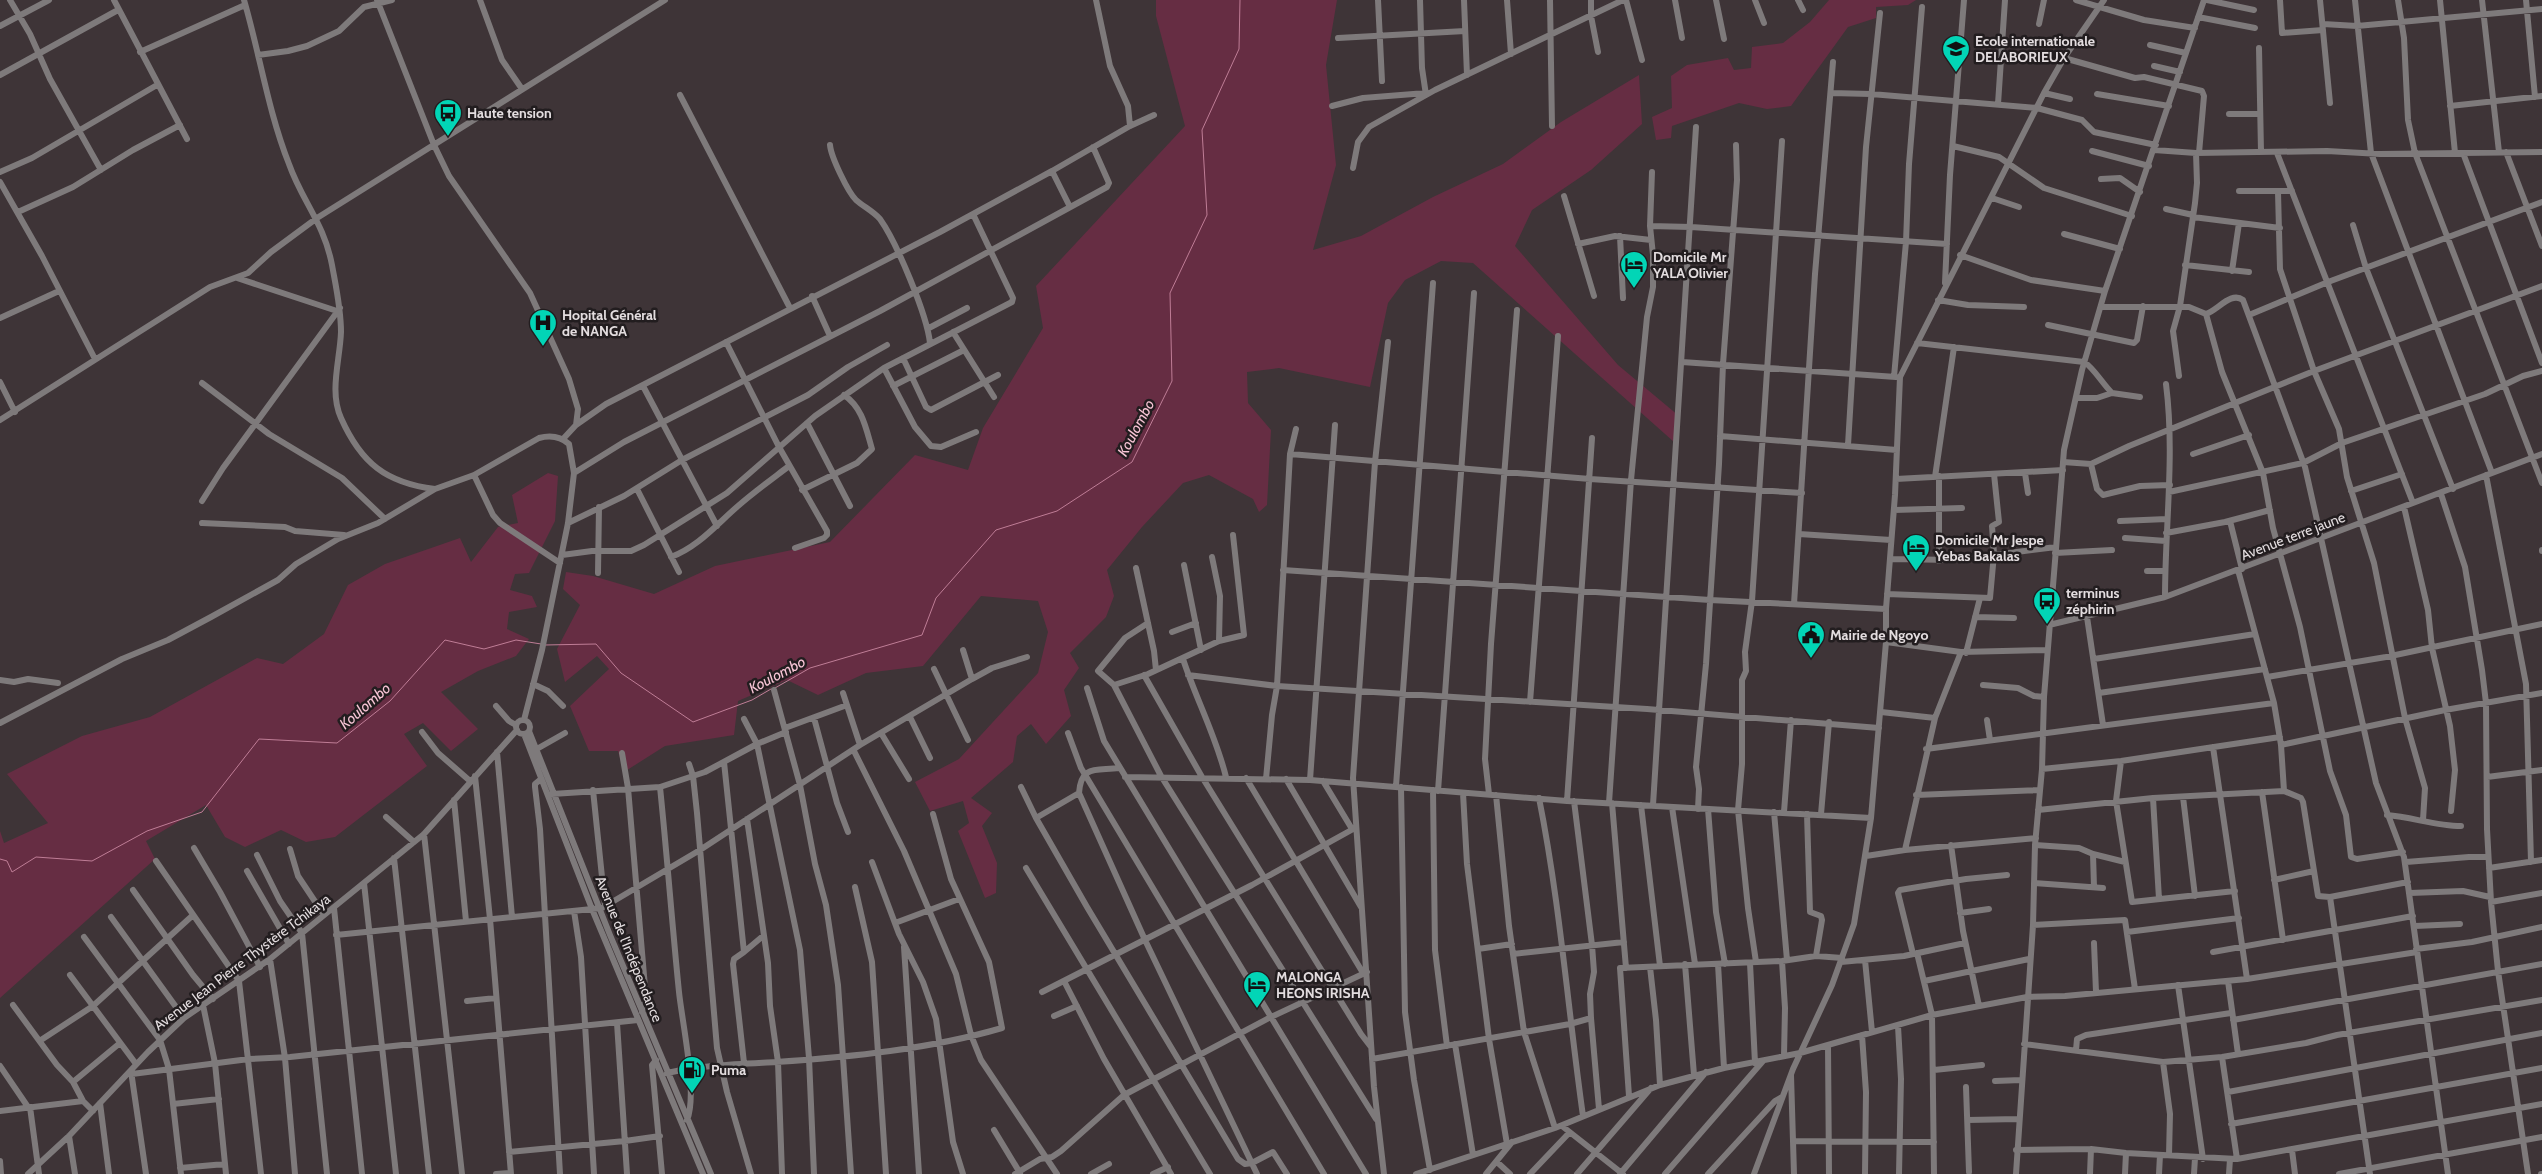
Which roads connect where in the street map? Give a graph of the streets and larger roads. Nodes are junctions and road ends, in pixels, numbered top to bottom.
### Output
1 (10, 0) edge
2 (49, 0) edge
3 (392, 0) edge
4 (480, 0) edge
5 (657, 0) edge
6 (665, 0) edge
7 (1096, 0) edge
8 (1378, 0) edge
9 (1420, 0) edge
10 (1464, 0) edge
11 (1508, 0) edge
12 (1550, 0) edge
13 (1591, 0) edge
14 (1624, 0) edge
15 (1675, 0) edge
16 (1716, 0) edge
17 (1755, 0) edge
18 (1798, 0) edge
19 (1964, 0) edge
20 (2005, 0) edge
21 (2044, 0) edge
22 (2076, 0) edge
23 (2206, 0) edge
24 (2280, 0) edge
25 (2320, 0) edge
26 (2355, 0) edge
27 (2398, 0) edge
28 (2440, 0) edge
29 (2482, 0) edge
30 (2526, 0) edge
31 (245, 2) edge
32 (378, 2) edge
33 (116, 3) edge
34 (2102, 3) edge
35 (1922, 7) dead end
36 (651, 9) junction
37 (2542, 9) edge
38 (1803, 10) dead end
39 (2254, 10) dead end
40 (2527, 10) junction
41 (1880, 13) dead end
42 (2483, 13) junction
43 (1591, 16) junction
44 (19, 17) junction
45 (2198, 17) junction
46 (2442, 19) junction
47 (2401, 22) junction
48 (1764, 23) dead end
49 (2039, 24) dead end
50 (0, 26) edge
51 (2357, 26) junction
52 (2323, 27) junction
53 (2195, 28) junction
54 (2255, 28) dead end
55 (1465, 31) junction
56 (1421, 32) junction
57 (1552, 35) junction
58 (1379, 36) junction
59 (1338, 38) dead end
60 (1682, 38) dead end
61 (1724, 39) dead end
62 (2150, 45) dead end
63 (2259, 48) dead end
64 (140, 52) junction
65 (1598, 52) dead end
66 (2186, 53) junction
67 (1511, 54) junction
68 (40, 55) junction
69 (258, 55) junction
70 (2064, 58) junction
71 (1642, 60) dead end
72 (1833, 62) dead end
73 (2154, 66) dead end
74 (2180, 72) junction
75 (0, 75) edge
76 (1467, 75) junction
77 (1382, 81) dead end
78 (2176, 84) junction
79 (157, 85) junction
80 (522, 89) junction
81 (1831, 93) junction
82 (2044, 93) junction
83 (680, 94) dead end
84 (1426, 94) junction
85 (1871, 94) junction
86 (2096, 94) dead end
87 (2538, 97) edge
88 (1914, 98) junction
89 (2070, 99) dead end
90 (1957, 101) junction
91 (2492, 101) junction
92 (2330, 103) dead end
93 (1998, 104) junction
94 (1332, 106) dead end
95 (2169, 106) junction
96 (2450, 106) junction
97 (2037, 108) junction
98 (2229, 114) dead end
99 (2260, 114) junction
100 (1154, 115) dead end
101 (180, 125) junction
102 (1130, 126) junction
103 (1552, 126) dead end
104 (1696, 127) dead end
105 (78, 130) junction
106 (187, 139) dead end
107 (1782, 141) dead end
108 (1736, 144) dead end
109 (434, 145) junction
110 (830, 145) dead end
111 (1952, 146) junction
112 (1093, 147) junction
113 (2155, 148) junction
114 (2092, 151) dead end
115 (2262, 152) junction
116 (2276, 152) junction
117 (2499, 152) junction
118 (2506, 152) junction
119 (2542, 152) edge
120 (2197, 153) junction
121 (2371, 153) junction
122 (2455, 153) junction
123 (2462, 153) junction
124 (2416, 154) junction
125 (2009, 162) junction
126 (2149, 166) junction
127 (1353, 168) dead end
128 (101, 170) junction
129 (1052, 171) junction
130 (0, 172) edge
131 (1652, 172) dead end
132 (2101, 179) dead end
133 (0, 182) edge
134 (2292, 191) junction
135 (2140, 192) junction
136 (2239, 192) dead end
137 (2278, 192) junction
138 (1564, 196) dead end
139 (1992, 198) junction
140 (2542, 202) edge
141 (1070, 207) junction
142 (2019, 208) dead end
143 (2527, 208) junction
144 (2166, 209) dead end
145 (18, 212) junction
146 (973, 214) junction
147 (2132, 216) junction
148 (2193, 216) junction
149 (317, 218) junction
150 (2488, 222) junction
151 (2239, 223) junction
152 (2353, 225) dead end
153 (1650, 226) junction
154 (1691, 227) junction
155 (2280, 228) junction
156 (1733, 230) junction
157 (1776, 233) junction
158 (2064, 234) dead end
159 (1620, 236) junction
160 (1819, 236) junction
161 (2447, 238) junction
162 (1861, 239) junction
163 (1651, 240) junction
164 (1906, 242) junction
165 (1578, 244) junction
166 (1947, 244) junction
167 (2542, 246) edge
168 (2120, 249) junction
169 (992, 252) junction
170 (2407, 253) junction
171 (898, 254) junction
172 (1960, 255) junction
173 (2185, 265) junction
174 (2366, 268) junction
175 (2232, 271) junction
176 (2249, 272) dead end
177 (237, 278) junction
178 (2328, 282) junction
179 (1433, 283) dead end
180 (1945, 286) junction
181 (2542, 286) edge
182 (59, 291) junction
183 (2105, 291) junction
184 (914, 292) junction
185 (1474, 292) dead end
186 (812, 296) junction
187 (1594, 296) dead end
188 (2516, 296) junction
189 (1623, 298) dead end
190 (2289, 298) junction
191 (1938, 300) junction
192 (2143, 306) junction
193 (2180, 306) junction
194 (2101, 307) junction
195 (790, 308) junction
196 (967, 308) dead end
197 (2024, 308) dead end
198 (339, 309) junction
199 (1517, 310) dead end
200 (2476, 312) junction
201 (2206, 314) junction
202 (2249, 315) junction
203 (0, 318) edge
204 (2048, 325) dead end
205 (2437, 327) junction
206 (928, 328) junction
207 (953, 332) junction
208 (2093, 334) junction
209 (830, 336) junction
210 (1558, 336) dead end
211 (726, 342) junction
212 (1388, 342) dead end
213 (2396, 342) junction
214 (1917, 343) junction
215 (930, 344) junction
216 (887, 345) dead end
217 (1954, 347) junction
218 (964, 350) junction
219 (2356, 357) junction
220 (903, 358) junction
221 (95, 360) junction
222 (1682, 362) junction
223 (2084, 362) junction
224 (2542, 363) edge
225 (1723, 364) junction
226 (884, 368) junction
227 (1768, 368) junction
228 (1810, 370) junction
229 (2314, 371) junction
230 (2542, 371) edge
231 (1854, 374) junction
232 (998, 375) dead end
233 (912, 376) junction
234 (2179, 376) dead end
235 (1897, 377) junction
236 (745, 379) junction
237 (0, 382) edge
238 (984, 382) junction
239 (202, 384) dead end
240 (2166, 384) dead end
241 (2506, 385) junction
242 (643, 386) junction
243 (893, 386) junction
244 (2275, 387) junction
245 (2112, 393) junction
246 (844, 396) junction
247 (2140, 397) dead end
248 (994, 398) dead end
249 (2076, 398) junction
250 (2464, 401) junction
251 (2236, 403) junction
252 (15, 412) junction
253 (2424, 415) junction
254 (765, 416) junction
255 (0, 420) edge
256 (662, 422) junction
257 (256, 423) junction
258 (807, 423) junction
259 (576, 425) junction
260 (1335, 425) dead end
261 (2385, 428) junction
262 (1296, 429) dead end
263 (2169, 430) junction
264 (976, 432) dead end
265 (2249, 435) junction
266 (1720, 436) junction
267 (1592, 438) dead end
268 (563, 439) junction
269 (1763, 440) junction
270 (1806, 442) junction
271 (2342, 443) junction
272 (1848, 445) junction
273 (779, 447) junction
274 (1897, 450) junction
275 (1290, 454) junction
276 (2194, 454) dead end
277 (2542, 454) edge
278 (1333, 458) junction
279 (2532, 458) junction
280 (682, 460) junction
281 (1375, 462) junction
282 (2063, 462) junction
283 (2303, 463) junction
284 (2091, 464) junction
285 (1419, 465) junction
286 (789, 466) junction
287 (1463, 469) junction
288 (2062, 470) junction
289 (1504, 472) junction
290 (574, 473) junction
291 (2025, 473) junction
292 (2263, 473) junction
293 (1994, 474) junction
294 (2402, 474) junction
295 (2489, 474) junction
296 (474, 475) junction
297 (833, 475) junction
298 (1547, 476) junction
299 (1937, 477) junction
300 (1590, 479) junction
301 (1896, 479) junction
302 (1631, 480) junction
303 (2542, 482) edge
304 (1673, 484) junction
305 (1718, 487) junction
306 (435, 489) junction
307 (637, 489) junction
308 (2170, 489) junction
309 (2453, 489) junction
310 (802, 490) junction
311 (1758, 490) junction
312 (2351, 491) junction
313 (1802, 493) junction
314 (2028, 493) dead end
315 (2442, 494) junction
316 (202, 501) dead end
317 (2413, 503) junction
318 (707, 506) junction
319 (850, 506) dead end
320 (599, 507) junction
321 (2404, 507) junction
322 (1940, 508) junction
323 (1962, 508) dead end
324 (1894, 510) junction
325 (2270, 510) junction
326 (385, 519) junction
327 (2167, 519) junction
328 (2230, 521) junction
329 (2120, 522) dead end
330 (202, 523) dead end
331 (568, 523) junction
332 (2360, 523) junction
333 (717, 526) junction
334 (2166, 533) junction
335 (1799, 534) junction
336 (348, 535) junction
337 (1233, 535) dead end
338 (660, 536) junction
339 (2125, 538) dead end
340 (2322, 538) junction
341 (1891, 540) junction
342 (2166, 541) junction
343 (795, 548) dead end
344 (2056, 550) junction
345 (2112, 550) dead end
346 (597, 551) junction
347 (1994, 554) junction
348 (2280, 554) junction
349 (562, 555) junction
350 (671, 557) junction
351 (1212, 557) dead end
352 (1890, 559) junction
353 (1939, 561) junction
354 (560, 563) junction
355 (1184, 565) dead end
356 (1136, 568) dead end
357 (2240, 569) junction
358 (1284, 570) junction
359 (2147, 570) dead end
360 (2164, 571) junction
361 (679, 572) dead end
362 (598, 573) dead end
363 (1326, 574) junction
364 (1368, 575) junction
365 (1409, 578) junction
366 (1454, 582) junction
367 (1495, 584) junction
368 (1539, 587) junction
369 (1581, 590) junction
370 (1625, 593) junction
371 (1887, 594) junction
372 (1666, 596) junction
373 (2165, 597) junction
374 (1980, 598) junction
375 (1710, 600) junction
376 (1752, 601) junction
377 (1794, 604) junction
378 (1886, 609) junction
379 (1975, 617) junction
380 (2087, 617) junction
381 (2014, 618) dead end
382 (1148, 623) junction
383 (1196, 623) junction
384 (2542, 624) edge
385 (2049, 625) junction
386 (2515, 629) junction
387 (1172, 632) dead end
388 (2255, 634) junction
389 (2475, 638) junction
390 (1219, 641) junction
391 (1886, 642) junction
392 (2432, 648) junction
393 (963, 650) dead end
394 (1200, 650) junction
395 (2047, 650) junction
396 (1963, 652) junction
397 (2393, 656) junction
398 (1027, 657) dead end
399 (2094, 658) junction
400 (1183, 659) junction
401 (2350, 664) junction
402 (934, 669) dead end
403 (2265, 669) junction
404 (1156, 670) junction
405 (2309, 670) junction
406 (1188, 675) junction
407 (1144, 676) junction
408 (2267, 676) junction
409 (972, 679) junction
410 (0, 680) edge
411 (58, 683) dead end
412 (533, 684) junction
413 (1114, 685) junction
414 (1983, 685) dead end
415 (1277, 686) junction
416 (1087, 688) dead end
417 (1315, 688) junction
418 (774, 690) dead end
419 (1359, 691) junction
420 (842, 692) dead end
421 (2099, 693) junction
422 (2542, 693) edge
423 (947, 694) junction
424 (1402, 694) junction
425 (2527, 696) junction
426 (1444, 697) junction
427 (2044, 697) junction
428 (1489, 700) junction
429 (1530, 702) junction
430 (2274, 703) junction
431 (2486, 703) junction
432 (1575, 704) junction
433 (847, 705) junction
434 (496, 706) dead end
435 (562, 706) dead end
436 (1616, 708) junction
437 (1659, 710) junction
438 (2445, 710) junction
439 (1881, 712) junction
440 (1702, 715) junction
441 (910, 717) junction
442 (1743, 717) junction
443 (814, 718) junction
444 (1935, 718) junction
445 (2405, 718) junction
446 (744, 719) dead end
447 (524, 720) junction
448 (1791, 720) junction
449 (1988, 720) dead end
450 (1829, 722) junction
451 (0, 723) edge
452 (2103, 725) junction
453 (2364, 727) junction
454 (516, 728) junction
455 (1879, 728) junction
456 (786, 730) junction
457 (422, 732) dead end
458 (526, 733) junction
459 (565, 733) dead end
460 (881, 733) junction
461 (1068, 733) dead end
462 (2043, 734) junction
463 (2323, 735) junction
464 (2280, 736) junction
465 (968, 740) dead end
466 (1990, 740) junction
467 (757, 744) junction
468 (2281, 745) junction
469 (860, 746) junction
470 (2213, 746) junction
471 (1926, 749) junction
472 (535, 750) junction
473 (854, 751) junction
474 (497, 752) junction
475 (622, 753) dead end
476 (930, 758) dead end
477 (2121, 761) junction
478 (724, 762) junction
479 (689, 764) dead end
480 (828, 766) junction
481 (1119, 768) junction
482 (2042, 769) junction
483 (2542, 770) edge
484 (2528, 772) junction
485 (1086, 774) junction
486 (693, 776) junction
487 (1161, 776) junction
488 (1126, 777) junction
489 (1202, 777) junction
490 (2487, 777) junction
491 (472, 778) junction
492 (1226, 778) junction
493 (1246, 778) junction
494 (541, 779) junction
495 (909, 779) dead end
496 (1266, 779) junction
497 (1286, 779) junction
498 (1310, 780) junction
499 (1323, 781) junction
500 (1353, 782) junction
501 (800, 785) junction
502 (1398, 786) junction
503 (660, 787) junction
504 (1021, 787) dead end
505 (628, 788) junction
506 (593, 790) junction
507 (1436, 790) junction
508 (2040, 790) junction
509 (2284, 791) junction
510 (1079, 792) junction
511 (2262, 792) junction
512 (1463, 793) junction
513 (552, 794) junction
514 (1493, 795) junction
515 (1916, 795) junction
516 (2222, 795) junction
517 (2183, 797) junction
518 (1539, 798) junction
519 (2153, 798) junction
520 (454, 800) junction
521 (1567, 801) junction
522 (1574, 801) junction
523 (2116, 801) junction
524 (1610, 803) junction
525 (770, 804) junction
526 (1641, 805) junction
527 (1654, 805) junction
528 (1672, 807) junction
529 (1698, 809) junction
530 (1708, 809) junction
531 (1738, 810) junction
532 (2038, 810) junction
533 (2451, 811) dead end
534 (1774, 812) junction
535 (1784, 812) junction
536 (933, 814) dead end
537 (1807, 814) junction
538 (1821, 814) junction
539 (2387, 815) junction
540 (386, 817) dead end
541 (1036, 818) junction
542 (1871, 818) junction
543 (747, 819) junction
544 (2423, 820) junction
545 (2461, 826) dead end
546 (731, 828) junction
547 (1354, 829) junction
548 (848, 832) dead end
549 (424, 834) junction
550 (2036, 838) junction
551 (414, 842) junction
552 (1324, 845) junction
553 (1951, 845) junction
554 (2036, 845) junction
555 (194, 848) dead end
556 (290, 849) dead end
557 (700, 850) junction
558 (1904, 850) junction
559 (2403, 852) junction
560 (2093, 854) junction
561 (257, 855) dead end
562 (1866, 856) junction
563 (2488, 857) junction
564 (394, 858) junction
565 (2542, 860) edge
566 (156, 861) dead end
567 (1296, 861) junction
568 (872, 862) dead end
569 (2125, 862) junction
570 (2406, 862) junction
571 (2531, 862) junction
572 (1026, 868) dead end
573 (2489, 868) junction
574 (669, 869) junction
575 (2314, 870) junction
576 (247, 871) dead end
577 (2008, 876) dead end
578 (1265, 878) junction
579 (1956, 880) junction
580 (2274, 880) junction
581 (2408, 882) junction
582 (364, 883) junction
583 (2034, 883) junction
584 (855, 887) dead end
585 (2094, 887) junction
586 (2103, 888) dead end
587 (635, 889) junction
588 (133, 890) dead end
589 (2235, 891) junction
590 (2410, 893) junction
591 (2542, 893) edge
592 (1236, 894) junction
593 (2195, 896) junction
594 (2330, 897) junction
595 (959, 899) junction
596 (2158, 899) junction
597 (2490, 899) junction
598 (334, 908) junction
599 (599, 908) junction
600 (1205, 908) junction
601 (1989, 909) dead end
602 (928, 910) junction
603 (1363, 910) junction
604 (574, 911) junction
605 (1960, 913) junction
606 (324, 915) junction
607 (544, 915) junction
608 (192, 916) junction
609 (2413, 916) junction
610 (111, 917) dead end
611 (512, 917) junction
612 (2239, 918) junction
613 (490, 919) junction
614 (466, 921) junction
615 (894, 922) junction
616 (435, 924) junction
617 (1176, 924) junction
618 (2460, 924) dead end
619 (2033, 925) junction
620 (2415, 926) junction
621 (402, 927) junction
622 (2542, 927) edge
623 (2334, 930) junction
624 (370, 932) junction
625 (2126, 932) junction
626 (302, 933) junction
627 (336, 935) junction
628 (763, 936) junction
629 (84, 937) dead end
630 (2494, 937) junction
631 (167, 938) junction
632 (1145, 940) junction
633 (2283, 940) junction
634 (1624, 942) junction
635 (1965, 943) junction
636 (2094, 943) dead end
637 (289, 944) junction
638 (1512, 944) junction
639 (1592, 945) junction
640 (904, 946) junction
641 (1478, 948) junction
642 (2242, 948) junction
643 (1562, 949) junction
644 (2416, 950) junction
645 (744, 952) junction
646 (2213, 952) dead end
647 (1915, 953) junction
648 (1513, 954) junction
649 (1116, 955) junction
650 (1816, 956) junction
651 (270, 959) junction
652 (2029, 959) junction
653 (1841, 960) junction
654 (1865, 960) junction
655 (1785, 961) junction
656 (144, 962) junction
657 (1753, 962) junction
658 (1685, 964) junction
659 (1694, 964) junction
660 (1721, 964) junction
661 (2542, 964) edge
662 (1660, 966) junction
663 (2338, 966) junction
664 (260, 967) junction
665 (1650, 967) junction
666 (1626, 968) junction
667 (1086, 970) junction
668 (1971, 971) junction
669 (2498, 971) junction
670 (1365, 973) junction
671 (70, 975) dead end
672 (2247, 979) junction
673 (239, 981) junction
674 (1064, 981) junction
675 (1924, 981) junction
676 (2228, 981) junction
677 (118, 984) junction
678 (2178, 985) junction
679 (2421, 985) junction
680 (1332, 988) junction
681 (2134, 989) junction
682 (1042, 992) dead end
683 (2096, 992) junction
684 (2027, 997) junction
685 (496, 998) junction
686 (213, 999) junction
687 (2542, 1000) edge
688 (467, 1001) dead end
689 (2344, 1001) junction
690 (1302, 1002) junction
691 (203, 1004) junction
692 (13, 1005) dead end
693 (93, 1006) junction
694 (1077, 1006) junction
695 (1979, 1006) junction
696 (2504, 1006) junction
697 (642, 1012) junction
698 (1054, 1016) dead end
699 (1932, 1016) junction
700 (1271, 1017) junction
701 (2232, 1017) junction
702 (184, 1018) junction
703 (1591, 1018) junction
704 (638, 1020) junction
705 (2183, 1020) junction
706 (2426, 1020) junction
707 (617, 1023) junction
708 (1570, 1024) junction
709 (1898, 1026) junction
710 (584, 1027) junction
711 (552, 1030) junction
712 (1524, 1032) junction
713 (1872, 1032) junction
714 (1241, 1033) junction
715 (2542, 1033) edge
716 (2351, 1034) junction
717 (970, 1035) junction
718 (1862, 1035) junction
719 (499, 1036) junction
720 (1489, 1038) junction
721 (2508, 1039) junction
722 (41, 1040) junction
723 (160, 1040) junction
724 (448, 1040) junction
725 (415, 1042) junction
726 (940, 1042) junction
727 (120, 1043) junction
728 (1455, 1044) junction
729 (2024, 1044) junction
730 (1828, 1045) junction
731 (383, 1046) junction
732 (1447, 1046) junction
733 (910, 1047) junction
734 (1372, 1048) junction
735 (350, 1050) junction
736 (2076, 1050) junction
737 (878, 1052) junction
738 (1410, 1052) junction
739 (1800, 1052) junction
740 (315, 1054) junction
741 (842, 1054) junction
742 (1200, 1054) junction
743 (2238, 1054) junction
744 (2431, 1054) junction
745 (1784, 1056) junction
746 (2222, 1057) junction
747 (285, 1058) junction
748 (809, 1058) junction
749 (1372, 1059) junction
750 (249, 1060) junction
751 (656, 1060) junction
752 (2190, 1060) junction
753 (1763, 1061) junction
754 (778, 1062) junction
755 (2163, 1062) junction
756 (215, 1063) junction
757 (744, 1063) junction
758 (1182, 1063) junction
759 (1755, 1063) junction
760 (136, 1064) junction
761 (1982, 1064) dead end
762 (0, 1066) edge
763 (721, 1066) junction
764 (688, 1068) junction
765 (1724, 1068) junction
766 (2356, 1068) junction
767 (2542, 1068) edge
768 (169, 1069) junction
769 (1934, 1070) junction
770 (132, 1072) junction
771 (1706, 1072) junction
772 (667, 1073) junction
773 (1791, 1074) junction
774 (2513, 1074) junction
775 (1694, 1075) junction
776 (0, 1077) edge
777 (8, 1077) junction
778 (1152, 1079) junction
779 (2021, 1080) junction
780 (1995, 1081) dead end
781 (73, 1082) junction
782 (1660, 1084) junction
783 (2436, 1087) junction
784 (1652, 1088) junction
785 (1966, 1088) dead end
786 (2228, 1092) junction
787 (1124, 1095) junction
788 (1629, 1096) junction
789 (1782, 1096) junction
790 (218, 1099) junction
791 (83, 1101) junction
792 (2360, 1102) junction
793 (100, 1103) junction
794 (173, 1104) junction
795 (2542, 1104) edge
796 (29, 1107) junction
797 (1599, 1109) junction
798 (2518, 1109) junction
799 (0, 1111) edge
800 (93, 1111) junction
801 (1584, 1116) junction
802 (2018, 1119) junction
803 (687, 1120) junction
804 (1377, 1120) junction
805 (1968, 1120) junction
806 (2440, 1120) junction
807 (2231, 1124) junction
808 (1562, 1126) junction
809 (1555, 1128) junction
810 (994, 1130) dead end
811 (1569, 1132) junction
812 (69, 1136) junction
813 (660, 1136) junction
814 (2364, 1136) junction
815 (2542, 1138) edge
816 (1829, 1140) junction
817 (1864, 1140) junction
818 (625, 1141) junction
819 (1794, 1141) junction
820 (1899, 1141) junction
821 (2523, 1141) junction
822 (1934, 1142) junction
823 (591, 1143) junction
824 (1510, 1143) junction
825 (558, 1147) junction
826 (2091, 1149) junction
827 (2016, 1150) junction
828 (2292, 1150) junction
829 (509, 1152) junction
830 (1594, 1153) junction
831 (2126, 1154) junction
832 (1473, 1155) junction
833 (2160, 1155) junction
834 (2169, 1155) junction
835 (2445, 1155) junction
836 (1046, 1157) junction
837 (2195, 1158) junction
838 (2203, 1159) junction
839 (2233, 1159) junction
840 (0, 1161) edge
841 (1497, 1162) junction
842 (1252, 1163) junction
843 (225, 1164) junction
844 (1109, 1164) dead end
845 (37, 1165) junction
846 (1757, 1166) junction
847 (1168, 1167) junction
848 (181, 1171) edge
849 (1432, 1172) edge
850 (1970, 1172) dead end
851 (2369, 1172) edge
852 (510, 1173) edge
853 (1018, 1173) edge
854 (1, 1174) edge
855 (28, 1174) edge
856 (39, 1174) edge
857 (75, 1174) edge
858 (109, 1174) edge
859 (146, 1174) edge
860 (226, 1174) edge
861 (260, 1174) edge
862 (295, 1174) edge
863 (328, 1174) edge
864 (362, 1174) edge
865 (396, 1174) edge
866 (429, 1174) edge
867 (462, 1174) edge
868 (496, 1174) edge
869 (560, 1174) edge
870 (594, 1174) edge
871 (627, 1174) edge
872 (662, 1174) edge
873 (703, 1174) edge
874 (711, 1174) edge
875 (752, 1174) edge
876 (782, 1174) edge
877 (814, 1174) edge
878 (851, 1174) edge
879 (886, 1174) edge
880 (919, 1174) edge
881 (963, 1174) edge
882 (1056, 1174) edge
883 (1091, 1174) edge
884 (1153, 1174) edge
885 (1172, 1174) edge
886 (1210, 1174) edge
887 (1257, 1174) edge
888 (1287, 1174) edge
889 (1324, 1174) edge
890 (1366, 1174) edge
891 (1384, 1174) edge
892 (1416, 1174) edge
893 (1486, 1174) edge
894 (1510, 1174) edge
895 (1530, 1174) edge
896 (1577, 1174) edge
897 (1622, 1174) edge
898 (1665, 1174) edge
899 (1708, 1174) edge
900 (1754, 1174) edge
901 (1758, 1174) edge
902 (1794, 1174) edge
903 (1829, 1174) edge
904 (1865, 1174) edge
905 (1899, 1174) edge
906 (1934, 1174) edge
907 (2016, 1174) edge
908 (2090, 1174) edge
909 (2125, 1174) edge
910 (2159, 1174) edge
911 (2194, 1174) edge
912 (2229, 1174) edge
913 (2295, 1174) edge
914 (2339, 1174) edge
915 (2448, 1174) edge
916 (2528, 1174) edge

1 - 44 street
2 - 44 street
3 - 32 street
4 - 80 street
5 - 36 street
6 - 36 street
7 - 102 street
8 - 58 street
9 - 56 street
10 - 55 street
11 - 67 street
12 - 57 street
13 - 43 street
14 - 43 street
14 - 71 street
15 - 60 street
16 - 61 street
17 - 48 street
18 - 38 street
19 - 90 street
20 - 93 street
21 - 49 street
22 - 34 street
23 - 39 street
23 - 45 street
24 - 52 street
25 - 52 street
26 - 51 street
27 - 47 street
28 - 46 street
29 - 42 street
30 - 40 street
31 - 64 street
31 - 69 street
32 - 69 street
32 - 109 street
33 - 64 street
33 - 68 street
34 - 53 street
34 - 70 street
35 - 88 street
36 - 80 street
37 - 40 street
40 - 42 street
40 - 87 street
41 - 85 street
42 - 46 street
42 - 91 street
43 - 57 street
43 - 65 street
44 - 50 street
44 - 68 street
45 - 53 street
45 - 54 street
46 - 47 street
46 - 96 street
47 - 51 street
47 - 124 street
51 - 52 street
51 - 121 street
52 - 92 street
53 - 66 street
55 - 56 street
55 - 76 street
56 - 58 street
56 - 84 street
57 - 67 street
57 - 103 street
58 - 59 street
58 - 77 street
62 - 66 street
63 - 99 street
64 - 79 street
66 - 74 street
67 - 76 street
68 - 75 street
68 - 105 street
69 - 149 street
70 - 78 street
70 - 82 street
72 - 81 street
73 - 74 street
74 - 78 street
76 - 84 street
78 - 95 street
78 - 120 street
79 - 101 street
79 - 105 street
80 - 109 street
81 - 85 street
81 - 160 street
82 - 89 street
82 - 97 street
83 - 195 street
84 - 94 street
84 - 127 street
85 - 88 street
85 - 162 street
86 - 95 street
87 - 91 street
88 - 90 street
88 - 164 street
90 - 93 street
90 - 111 street
91 - 96 street
91 - 117 street
93 - 97 street
95 - 113 street
96 - 122 street
97 - 113 street
97 - 125 street
98 - 99 street
99 - 115 street
100 - 102 street
101 - 106 street
101 - 128 street
102 - 112 street
104 - 154 street
105 - 128 street
105 - 130 street
107 - 157 street
108 - 156 street
109 - 149 street
109 - 259 street
110 - 171 street
111 - 125 street
111 - 166 street
112 - 129 street
112 - 141 street
113 - 120 street
113 - 126 street
114 - 126 street
115 - 116 street
115 - 120 street
116 - 121 street
116 - 134 street
117 - 118 street
117 - 123 street
118 - 119 street
118 - 143 street
120 - 148 street
121 - 124 street
121 - 170 street
122 - 123 street
122 - 124 street
123 - 150 street
124 - 161 street
125 - 139 street
125 - 147 street
126 - 135 street
128 - 145 street
129 - 141 street
129 - 146 street
131 - 153 street
132 - 135 street
133 - 145 street
134 - 137 street
134 - 178 street
135 - 147 street
136 - 137 street
137 - 155 street
138 - 165 street
139 - 142 street
139 - 172 street
140 - 143 street
141 - 169 street
143 - 150 street
143 - 167 street
144 - 148 street
145 - 182 street
146 - 169 street
146 - 171 street
147 - 168 street
148 - 151 street
148 - 173 street
149 - 177 street
149 - 198 street
150 - 161 street
150 - 188 street
151 - 155 street
151 - 175 street
152 - 174 street
153 - 154 street
153 - 163 street
154 - 156 street
154 - 222 street
155 - 190 street
156 - 157 street
156 - 225 street
157 - 160 street
157 - 227 street
158 - 168 street
159 - 163 street
159 - 165 street
159 - 189 street
160 - 162 street
160 - 228 street
161 - 170 street
161 - 200 street
162 - 164 street
162 - 231 street
163 - 302 street
164 - 166 street
164 - 235 street
165 - 187 street
166 - 180 street
168 - 183 street
169 - 184 street
169 - 207 street
170 - 174 street
170 - 205 street
171 - 184 street
171 - 186 street
172 - 180 street
172 - 183 street
173 - 175 street
173 - 193 street
174 - 178 street
174 - 213 street
175 - 176 street
177 - 198 street
177 - 221 street
178 - 190 street
178 - 219 street
179 - 285 street
180 - 191 street
181 - 188 street
182 - 203 street
182 - 221 street
183 - 194 street
184 - 206 street
184 - 209 street
185 - 287 street
186 - 195 street
186 - 209 street
188 - 200 street
188 - 224 street
190 - 202 street
190 - 229 street
191 - 197 street
191 - 214 street
192 - 193 street
192 - 194 street
192 - 208 street
193 - 201 street
193 - 234 street
194 - 208 street
195 - 211 street
196 - 206 street
198 - 257 street
198 - 306 street
199 - 289 street
200 - 205 street
200 - 241 street
201 - 202 street
201 - 251 street
202 - 244 street
204 - 208 street
205 - 213 street
205 - 250 street
206 - 215 street
207 - 215 street
207 - 218 street
208 - 223 street
209 - 236 street
210 - 298 street
211 - 236 street
211 - 242 street
212 - 281 street
213 - 219 street
213 - 253 street
214 - 217 street
214 - 235 street
215 - 220 street
216 - 254 street
217 - 223 street
217 - 299 street
218 - 233 street
218 - 238 street
219 - 229 street
219 - 261 street
220 - 226 street
220 - 233 street
221 - 252 street
222 - 225 street
222 - 304 street
223 - 245 street
223 - 249 street
225 - 227 street
225 - 266 street
226 - 243 street
226 - 246 street
227 - 228 street
227 - 269 street
228 - 231 street
228 - 270 street
229 - 244 street
229 - 271 street
230 - 241 street
231 - 235 street
231 - 272 street
232 - 238 street
233 - 238 street
233 - 243 street
235 - 274 street
236 - 254 street
236 - 256 street
237 - 252 street
238 - 248 street
239 - 257 street
240 - 263 street
241 - 250 street
241 - 279 street
242 - 256 street
242 - 259 street
243 - 264 street
244 - 251 street
244 - 283 street
245 - 247 street
245 - 249 street
246 - 258 street
246 - 297 street
249 - 282 street
250 - 253 street
250 - 295 street
251 - 263 street
251 - 265 street
252 - 255 street
253 - 261 street
253 - 309 street
254 - 273 street
254 - 280 street
256 - 280 street
256 - 290 street
257 - 316 street
257 - 326 street
258 - 273 street
258 - 297 street
259 - 268 street
260 - 278 street
261 - 271 street
261 - 294 street
262 - 275 street
263 - 284 street
263 - 308 street
265 - 276 street
265 - 292 street
266 - 269 street
266 - 305 street
267 - 300 street
268 - 290 street
268 - 296 street
269 - 270 street
269 - 311 street
270 - 272 street
270 - 313 street
271 - 283 street
271 - 312 street
272 - 274 street
273 - 286 street
273 - 318 street
274 - 301 street
275 - 278 street
275 - 358 street
277 - 279 street, Avenue terre jaune
278 - 281 street
278 - 363 street
279 - 295 street, Avenue terre jaune
279 - 303 street
280 - 307 street
280 - 318 street
281 - 285 street
281 - 364 street
282 - 284 street
282 - 288 street
283 - 292 street
283 - 340 street
284 - 308 street
285 - 287 street
285 - 365 street
286 - 310 street
286 - 333 street
287 - 289 street
287 - 366 street
288 - 291 street
288 - 344 street
289 - 298 street
289 - 367 street
290 - 331 street
291 - 293 street
291 - 314 street
292 - 308 street
292 - 325 street
293 - 299 street
293 - 347 street
294 - 312 street
294 - 317 street
295 - 309 street, Avenue terre jaune
295 - 386 street
296 - 306 street
296 - 354 street
297 - 310 street
297 - 319 street
298 - 300 street
298 - 368 street
299 - 301 street
299 - 322 street
300 - 302 street
300 - 369 street
301 - 324 street
302 - 304 street
302 - 370 street
304 - 305 street
304 - 372 street
305 - 311 street
305 - 375 street
306 - 326 street
307 - 320 street
307 - 338 street
308 - 327 street
309 - 315 street, Avenue terre jaune
310 - 343 street
311 - 313 street
311 - 376 street
312 - 332 street
313 - 335 street
315 - 317 street, Avenue terre jaune
315 - 389 street
317 - 321 street, Avenue terre jaune
318 - 333 street
318 - 338 street
320 - 331 street
320 - 346 street
321 - 332 street, Avenue terre jaune
321 - 392 street
322 - 323 street
322 - 324 street
322 - 353 street
324 - 341 street
325 - 328 street
325 - 348 street
326 - 336 street
327 - 329 street
327 - 334 street
328 - 334 street
328 - 357 street
330 - 336 street
331 - 349 street
332 - 340 street, Avenue terre jaune
332 - 397 street
333 - 350 street
334 - 342 street
335 - 341 street
335 - 377 street
336 - 451 street
337 - 390 street
338 - 346 street
338 - 350 street
339 - 342 street
340 - 348 street, Avenue terre jaune
340 - 401 street
341 - 352 street
342 - 360 street
344 - 345 street
344 - 347 street
344 - 385 street
346 - 349 street
346 - 362 street
347 - 353 street
347 - 374 street
348 - 357 street, Avenue terre jaune
348 - 405 street
349 - 354 street
350 - 361 street
351 - 390 street
352 - 353 street
352 - 371 street
354 - 412 street
355 - 383 street
356 - 382 street
357 - 373 street, Avenue terre jaune
357 - 388 street
358 - 363 street
358 - 415 street
359 - 360 street
360 - 373 street
363 - 364 street
363 - 417 street
364 - 365 street
364 - 419 street
365 - 366 street
365 - 424 street
366 - 367 street
366 - 426 street
367 - 368 street
367 - 428 street
368 - 369 street
368 - 429 street
369 - 370 street
369 - 432 street
370 - 372 street
370 - 436 street
371 - 374 street
371 - 378 street
372 - 375 street
372 - 437 street
373 - 380 street, Avenue terre jaune
374 - 379 street
375 - 376 street
375 - 440 street
376 - 377 street
376 - 442 street
377 - 378 street
378 - 391 street
379 - 381 street
379 - 396 street
380 - 385 street, Avenue terre jaune
380 - 399 street
382 - 404 street
382 - 413 street
383 - 387 street
383 - 394 street
384 - 386 street
385 - 395 street
386 - 389 street
386 - 425 street
388 - 399 street
388 - 403 street
389 - 392 street
389 - 431 street
390 - 394 street
391 - 396 street
391 - 439 street
392 - 397 street
392 - 438 street
393 - 409 street
394 - 400 street
395 - 396 street
395 - 427 street
396 - 444 street
397 - 401 street
397 - 445 street
398 - 409 street
399 - 421 street
400 - 404 street
400 - 406 street
401 - 405 street
401 - 453 street
402 - 423 street
403 - 408 street
403 - 421 street
404 - 407 street
405 - 408 street
405 - 463 street
406 - 415 street
406 - 492 street
407 - 413 street
407 - 489 street
408 - 430 street
409 - 423 street
410 - 411 street
412 - 435 street
412 - 447 street
413 - 487 street
414 - 427 street
415 - 417 street
415 - 496 street
416 - 481 street
417 - 419 street
417 - 498 street
418 - 456 street
419 - 424 street
419 - 500 street
420 - 433 street
421 - 452 street
422 - 425 street
423 - 441 street
423 - 465 street
424 - 426 street
424 - 502 street
425 - 431 street
425 - 484 street
426 - 428 street
426 - 507 street
427 - 462 street
428 - 429 street
428 - 514 street
429 - 432 street
430 - 452 street
430 - 464 street
431 - 438 street
431 - 490 street
432 - 436 street
432 - 521 street
433 - 443 street
433 - 469 street
434 - 454 street
436 - 437 street
436 - 524 street
437 - 440 street
437 - 527 street
438 - 445 street
438 - 533 street
439 - 444 street
439 - 455 street
440 - 442 street
440 - 529 street
441 - 460 street
441 - 476 street
442 - 448 street
442 - 531 street
443 - 456 street
443 - 480 street
444 - 471 street
445 - 453 street
445 - 544 street
446 - 467 street
447 - 454 street, Avenue Jean Pierre Thystère Tchikaya
447 - 458 street
448 - 450 street
448 - 535 street
449 - 466 street
450 - 455 street
450 - 538 street
452 - 462 street
453 - 463 street
453 - 539 street
454 - 458 street
454 - 474 street, Avenue Jean Pierre Thystère Tchikaya
455 - 542 street
456 - 467 street
456 - 501 street
457 - 491 street
458 - 472 street, Avenue de l'Indépendance
458 - 494 street, Avenue de l'Indépendance
459 - 472 street
460 - 469 street
460 - 495 street
461 - 485 street
462 - 466 street
462 - 482 street
463 - 468 street
463 - 559 street
464 - 468 street
464 - 470 street
466 - 471 street
467 - 478 street
467 - 525 street
468 - 509 street
469 - 473 street
470 - 477 street
470 - 516 street
471 - 515 street
472 - 513 street, Avenue de l'Indépendance
473 - 480 street
473 - 602 street
474 - 491 street, Avenue Jean Pierre Thystère Tchikaya
474 - 611 street
475 - 505 street
477 - 482 street
477 - 523 street
478 - 486 street
478 - 546 street
479 - 486 street
480 - 501 street
480 - 548 street
481 - 485 street
481 - 488 street
482 - 508 street
483 - 484 street
484 - 490 street
484 - 571 street
485 - 510 street
485 - 617 street
486 - 503 street
486 - 557 street
487 - 488 street
487 - 489 street
487 - 592 street
488 - 600 street
489 - 492 street
489 - 578 street
490 - 563 street
491 - 520 street, Avenue Jean Pierre Thystère Tchikaya
491 - 613 street
492 - 493 street
493 - 496 street
493 - 567 street
494 - 599 street, Avenue de l'Indépendance
494 - 607 street
496 - 497 street
497 - 498 street
497 - 552 street
498 - 499 street
499 - 500 street
499 - 547 street
500 - 502 street
500 - 547 street
501 - 525 street
501 - 741 street
502 - 507 street
502 - 738 street
503 - 505 street
503 - 574 street
504 - 541 street
505 - 506 street
505 - 587 street
506 - 513 street
506 - 599 street
507 - 512 street
507 - 732 street
508 - 515 street
508 - 532 street
509 - 511 street
509 - 575 street
510 - 541 street
510 - 632 street
511 - 516 street
511 - 580 street
512 - 514 street
512 - 641 street
513 - 599 street, Avenue de l'Indépendance
514 - 518 street
514 - 638 street
515 - 558 street
516 - 517 street
516 - 589 street
517 - 519 street
517 - 593 street
518 - 521 street
518 - 643 street
519 - 523 street
519 - 596 street
520 - 549 street, Avenue Jean Pierre Thystère Tchikaya
520 - 614 street
521 - 522 street
522 - 524 street
522 - 639 street
523 - 532 street
523 - 569 street
524 - 526 street
524 - 634 street
525 - 543 street
525 - 748 street
526 - 527 street
526 - 662 street
527 - 528 street
528 - 529 street
528 - 659 street
529 - 530 street
530 - 531 street
530 - 660 street
531 - 534 street
531 - 657 street
532 - 550 street
534 - 535 street
534 - 655 street
535 - 537 street
536 - 595 street
537 - 538 street
537 - 650 street
538 - 542 street
539 - 544 street
539 - 559 street
540 - 551 street
541 - 649 street
542 - 562 street
543 - 546 street
543 - 628 street
544 - 545 street
546 - 557 street
546 - 645 street
547 - 552 street
547 - 603 street
549 - 551 street, Avenue Jean Pierre Thystère Tchikaya
549 - 616 street
550 - 553 street
550 - 554 street
551 - 564 street, Avenue Jean Pierre Thystère Tchikaya
552 - 567 street
552 - 603 street
553 - 558 street
553 - 579 street
554 - 560 street
554 - 583 street
555 - 664 street
556 - 606 street
557 - 574 street
557 - 763 street
558 - 562 street
559 - 570 street
560 - 569 street
560 - 585 street
561 - 626 street
562 - 653 street
563 - 570 street
563 - 573 street
564 - 582 street, Avenue Jean Pierre Thystère Tchikaya
564 - 621 street
565 - 571 street
566 - 608 street
567 - 578 street
567 - 670 street
568 - 615 street
569 - 596 street
570 - 581 street
571 - 573 street
572 - 667 street
573 - 597 street
574 - 587 street
574 - 764 street
575 - 580 street
575 - 594 street
576 - 637 street
577 - 579 street
578 - 592 street
578 - 680 street
579 - 605 street
579 - 647 street
580 - 633 street
581 - 590 street
581 - 594 street
582 - 598 street, Avenue Jean Pierre Thystère Tchikaya
582 - 624 street
583 - 585 street
583 - 619 street
584 - 737 street
585 - 586 street
587 - 599 street
587 - 697 street
588 - 631 street
589 - 593 street
589 - 612 street
590 - 597 street
590 - 609 street
591 - 597 street
592 - 600 street
592 - 690 street
593 - 596 street
594 - 623 street
595 - 602 street
595 - 717 street
597 - 630 street
598 - 606 street, Avenue Jean Pierre Thystère Tchikaya
598 - 627 street
599 - 604 street
599 - 697 street, Avenue de l'Indépendance
599 - 704 street, Avenue de l'Indépendance
600 - 617 street
600 - 700 street
601 - 605 street
602 - 615 street
602 - 717 street
603 - 670 street
604 - 607 street
604 - 710 street
605 - 635 street
606 - 626 street, Avenue Jean Pierre Thystère Tchikaya
607 - 611 street
607 - 711 street
608 - 631 street
608 - 673 street
609 - 620 street
609 - 623 street
610 - 656 street
611 - 613 street
612 - 625 street
612 - 642 street
613 - 614 street
613 - 685 street
614 - 616 street
615 - 640 street
616 - 621 street
616 - 724 street
617 - 632 street
617 - 714 street
618 - 620 street
619 - 625 street
619 - 652 street
620 - 644 street
621 - 624 street
621 - 725 street
622 - 630 street
623 - 633 street
623 - 663 street
624 - 627 street
624 - 731 street
625 - 681 street
626 - 637 street, Avenue Jean Pierre Thystère Tchikaya
626 - 740 street
627 - 735 street
628 - 645 street
628 - 754 street
629 - 677 street
630 - 644 street
630 - 669 street
631 - 656 street
631 - 686 street
632 - 649 street
632 - 742 street
633 - 642 street
634 - 639 street
634 - 666 street
635 - 647 street
635 - 668 street
636 - 683 street
637 - 651 street, Avenue Jean Pierre Thystère Tchikaya
638 - 641 street
638 - 648 street
639 - 643 street
639 - 703 street
640 - 726 street
640 - 733 street
641 - 720 street
642 - 646 street
642 - 672 street
643 - 648 street
643 - 708 street
644 - 663 street
644 - 679 street
645 - 757 street
647 - 654 street
647 - 675 street
648 - 712 street
649 - 667 street
649 - 758 street
650 - 653 street
650 - 655 street
651 - 664 street, Avenue Jean Pierre Thystère Tchikaya
651 - 747 street
652 - 668 street
652 - 684 street
653 - 654 street
653 - 739 street
654 - 713 street
655 - 657 street
655 - 745 street
656 - 677 street
656 - 702 street
657 - 660 street
657 - 759 street
658 - 659 street
658 - 662 street
658 - 775 street
659 - 660 street
660 - 765 street
661 - 669 street
662 - 665 street
663 - 672 street
663 - 689 street
664 - 673 street, Avenue Jean Pierre Thystère Tchikaya
665 - 666 street
665 - 782 street
666 - 788 street
667 - 674 street
667 - 778 street
668 - 675 street
668 - 695 street
669 - 679 street
669 - 696 street
670 - 680 street
670 - 734 street
671 - 693 street
672 - 676 street
673 - 686 street, Avenue Jean Pierre Thystère Tchikaya
673 - 750 street
674 - 682 street
674 - 694 street
675 - 699 street
676 - 678 street
676 - 701 street
677 - 693 street
677 - 723 street
678 - 681 street
678 - 705 street
679 - 689 street
679 - 706 street
680 - 690 street
680 - 734 street
681 - 683 street
683 - 684 street
684 - 695 street
684 - 729 street
685 - 688 street
685 - 719 street
686 - 691 street, Avenue Jean Pierre Thystère Tchikaya
687 - 696 street
689 - 701 street
689 - 716 street
690 - 700 street
690 - 804 street
691 - 702 street, Avenue Jean Pierre Thystère Tchikaya
691 - 756 street
692 - 722 street
693 - 722 street
693 - 727 street
694 - 698 street
694 - 787 street
695 - 699 street
696 - 706 street
696 - 721 street
697 - 772 street, Avenue de l'Indépendance
699 - 709 street
699 - 769 street
700 - 714 street
700 - 890 street
701 - 705 street
701 - 743 street
702 - 723 street, Avenue Jean Pierre Thystère Tchikaya
703 - 708 street
703 - 797 street
704 - 707 street
704 - 751 street, Avenue de l'Indépendance
705 - 736 street
705 - 752 street
706 - 716 street
706 - 744 street
707 - 710 street
707 - 818 street
708 - 712 street
708 - 801 street
709 - 713 street
709 - 820 street
710 - 711 street
710 - 823 street
711 - 719 street
711 - 825 street
712 - 720 street
712 - 809 street
713 - 718 street
714 - 742 street
714 - 889 street
715 - 721 street
716 - 743 street
716 - 766 street
717 - 726 street
717 - 836 street
718 - 730 street
718 - 817 street
719 - 724 street
719 - 829 street
720 - 728 street
720 - 824 street
721 - 744 street
721 - 774 street
722 - 781 street
723 - 760 street, Avenue Jean Pierre Thystère Tchikaya
723 - 768 street
724 - 725 street
724 - 867 street
725 - 731 street
725 - 866 street
726 - 733 street
726 - 881 street
727 - 760 street
727 - 781 street
728 - 732 street
728 - 832 street
729 - 736 street
729 - 779 street
730 - 739 street
730 - 816 street
731 - 735 street
731 - 865 street
732 - 738 street
733 - 737 street
733 - 880 street
734 - 749 street
735 - 740 street
735 - 864 street
736 - 755 street
737 - 741 street
737 - 879 street
738 - 749 street
738 - 849 street
739 - 745 street
739 - 773 street
740 - 747 street
740 - 863 street
741 - 748 street
741 - 878 street
742 - 758 street
742 - 842 street
743 - 746 street
744 - 766 street
744 - 783 street
745 - 753 street
746 - 752 street
746 - 786 street
747 - 750 street
747 - 862 street
748 - 754 street
748 - 877 street
749 - 804 street
750 - 756 street
750 - 861 street
751 - 813 street
751 - 873 street, Avenue de l'Indépendance
752 - 755 street
752 - 838 street
753 - 759 street
753 - 898 street
754 - 757 street
754 - 876 street
755 - 834 street
756 - 768 street
756 - 790 street
757 - 763 street
758 - 778 street
758 - 842 street
759 - 765 street
760 - 770 street, Avenue Jean Pierre Thystère Tchikaya
761 - 769 street
762 - 777 street
763 - 764 street
763 - 875 street
764 - 772 street
764 - 803 street
765 - 771 street
766 - 786 street
766 - 792 street
767 - 774 street
768 - 770 street
768 - 794 street
769 - 822 street
770 - 793 street, Avenue Jean Pierre Thystère Tchikaya
770 - 859 street
771 - 775 street
771 - 897 street
772 - 803 street, Avenue de l'Indépendance
773 - 789 street
773 - 819 street
774 - 783 street
774 - 798 street
775 - 782 street
776 - 777 street
777 - 796 street
778 - 787 street
778 - 886 street
779 - 780 street
779 - 802 street
781 - 791 street
782 - 784 street
783 - 792 street
783 - 806 street
784 - 788 street
784 - 830 street
785 - 805 street
786 - 807 street
787 - 836 street
787 - 847 street
788 - 797 street
789 - 846 street
789 - 899 street
790 - 794 street
790 - 843 street
791 - 796 street
791 - 800 street
792 - 807 street
792 - 814 street
793 - 800 street, Avenue Jean Pierre Thystère Tchikaya
793 - 858 street
794 - 848 street
795 - 798 street
796 - 799 street
796 - 845 street
797 - 801 street
798 - 806 street
798 - 821 street
800 - 812 street, Avenue Jean Pierre Thystère Tchikaya
801 - 808 street
802 - 805 street
802 - 827 street
803 - 874 street, Avenue de l'Indépendance
804 - 891 street
805 - 850 street
806 - 814 street
806 - 835 street
807 - 839 street
808 - 809 street
808 - 811 street
809 - 824 street
810 - 853 street
811 - 830 street
811 - 895 street
812 - 845 street, Avenue Jean Pierre Thystère Tchikaya
812 - 857 street
813 - 818 street
813 - 872 street
814 - 828 street
814 - 851 street
815 - 821 street
816 - 817 street
816 - 819 street
816 - 903 street
817 - 820 street
817 - 904 street
818 - 823 street
818 - 871 street
819 - 902 street
820 - 822 street
820 - 905 street
821 - 835 street
821 - 916 street
822 - 906 street
823 - 825 street
823 - 870 street
824 - 832 street
824 - 841 street
825 - 829 street
825 - 869 street
826 - 827 street
826 - 831 street
826 - 908 street
827 - 907 street
828 - 839 street
828 - 913 street
829 - 852 street
830 - 896 street
830 - 897 street
831 - 833 street
831 - 909 street
832 - 849 street
833 - 834 street
833 - 910 street
834 - 837 street
835 - 851 street
835 - 915 street
836 - 853 street
836 - 882 street
837 - 838 street
837 - 911 street
838 - 839 street
839 - 912 street
840 - 854 street
841 - 893 street
841 - 894 street
842 - 887 street
842 - 888 street
843 - 848 street
843 - 860 street
844 - 883 street
845 - 855 street, Avenue Jean Pierre Thystère Tchikaya
845 - 856 street
846 - 900 street
846 - 901 street
847 - 884 street
847 - 885 street
849 - 892 street
851 - 914 street
852 - 868 street

